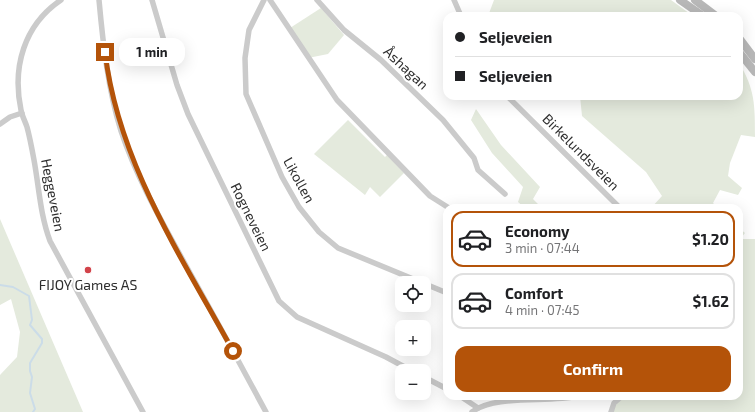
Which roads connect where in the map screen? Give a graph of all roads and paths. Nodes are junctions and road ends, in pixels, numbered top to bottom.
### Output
1 (61, 0) edge
2 (99, 0) edge
3 (152, 0) edge
4 (264, 0) edge
5 (270, 0) edge
6 (317, 0) edge
7 (454, 0) edge
8 (680, 0) edge
9 (694, 0) edge
10 (459, 12) edge
11 (697, 12) edge
12 (710, 12) edge
13 (743, 43) edge
14 (743, 57) edge
15 (755, 59) edge
16 (755, 72) edge
17 (511, 100) edge
18 (22, 113) junction
19 (0, 124) edge
20 (505, 194) dead end
21 (443, 204) edge
22 (616, 204) edge
23 (443, 291) edge
24 (399, 364) edge
25 (431, 381) edge
26 (443, 387) edge
27 (466, 400) edge
28 (540, 400) edge
29 (618, 400) edge
30 (478, 408) junction
31 (144, 412) edge
32 (266, 412) edge
33 (472, 412) edge
34 (611, 412) edge

1 - 18 street, Heggeveien
2 - 32 street
3 - 24 street, Rogneveien
4 - 23 street, Likollen
5 - 21 street
6 - 20 street, Åshagan
7 - 10 street
8 - 11 main road
9 - 12 main road
13 - 15 main road
14 - 16 main road
17 - 22 street, Birkelundsveien
18 - 19 street
18 - 31 street, Heggeveien
25 - 26 street
27 - 30 street
28 - 30 street
29 - 34 street
30 - 33 street

